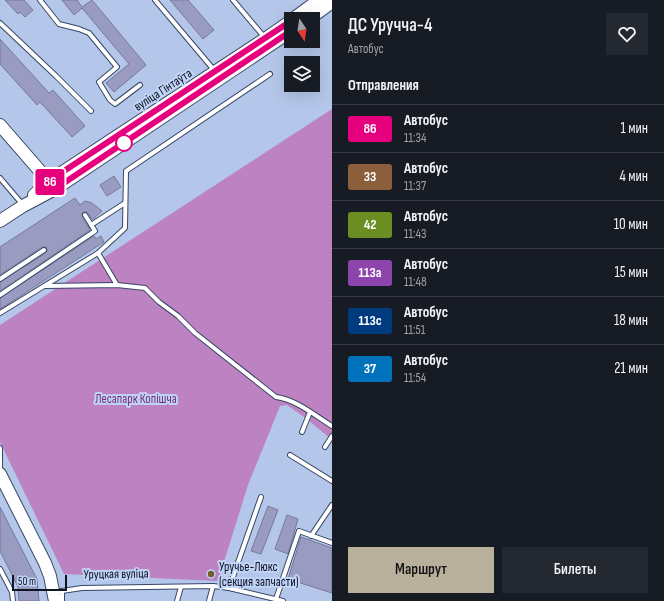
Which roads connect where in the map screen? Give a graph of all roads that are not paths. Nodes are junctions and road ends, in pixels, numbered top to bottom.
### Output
1 (40, 0) edge
2 (155, 0) edge
3 (233, 0) edge
4 (319, 0) edge
5 (332, 2) edge
6 (303, 12) edge
7 (318, 12) edge
8 (0, 23) edge
9 (284, 27) edge
10 (284, 35) edge
11 (268, 42) junction
12 (270, 74) dead end
13 (218, 75) junction
14 (140, 85) dead end
15 (91, 112) dead end
16 (0, 125) edge
17 (0, 178) edge
18 (52, 185) junction
19 (125, 203) junction
20 (23, 206) junction
21 (85, 215) dead end
22 (0, 221) edge
23 (91, 224) junction
24 (44, 250) dead end
25 (98, 253) junction
26 (0, 279) edge
27 (117, 285) junction
28 (44, 286) junction
29 (0, 295) edge
30 (0, 314) edge
31 (310, 412) junction
32 (332, 426) edge
33 (302, 432) dead end
34 (332, 436) edge
35 (325, 447) dead end
36 (0, 448) edge
37 (290, 455) dead end
38 (0, 475) edge
39 (332, 481) edge
40 (261, 498) dead end
41 (332, 505) edge
42 (311, 536) junction
43 (332, 543) edge
44 (0, 568) edge
45 (213, 586) junction
46 (181, 587) junction
47 (229, 588) junction
48 (57, 595) edge
49 (276, 599) junction
50 (13, 601) edge
51 (62, 601) edge
52 (177, 601) edge
53 (209, 601) edge
54 (283, 601) edge

1 - 14 lane
2 - 13 lane
3 - 11 lane
4 - 6 main road, вуліца Гінтаўта
5 - 7 main road
8 - 15 lane
9 - 11 main road, вуліца Гінтаўта
10 - 11 main road, вуліца Гінтаўта
11 - 13 main road, вуліца Гінтаўта
12 - 19 lane
13 - 18 main road, вуліца Гінтаўта
16 - 18 main road
17 - 20 lane
18 - 20 main road, вуліца Гінтаўта
19 - 23 lane
19 - 25 lane
20 - 22 main road
21 - 23 lane
23 - 29 lane
24 - 26 lane
25 - 27 lane
25 - 28 lane
27 - 28 lane
27 - 31 lane
28 - 30 lane
31 - 32 lane
31 - 33 lane
34 - 35 lane
36 - 38 lane
37 - 39 lane
38 - 48 main road
40 - 47 lane
41 - 42 lane
42 - 43 lane
42 - 49 lane
44 - 50 lane
45 - 46 lane, Уруцкая вуліца
45 - 47 lane, Уруцкая вуліца
45 - 53 lane
46 - 48 lane, Уруцкая вуліца
46 - 52 lane
47 - 49 lane, Уруцкая вуліца
48 - 51 lane
49 - 54 lane, Уруцкая вуліца

